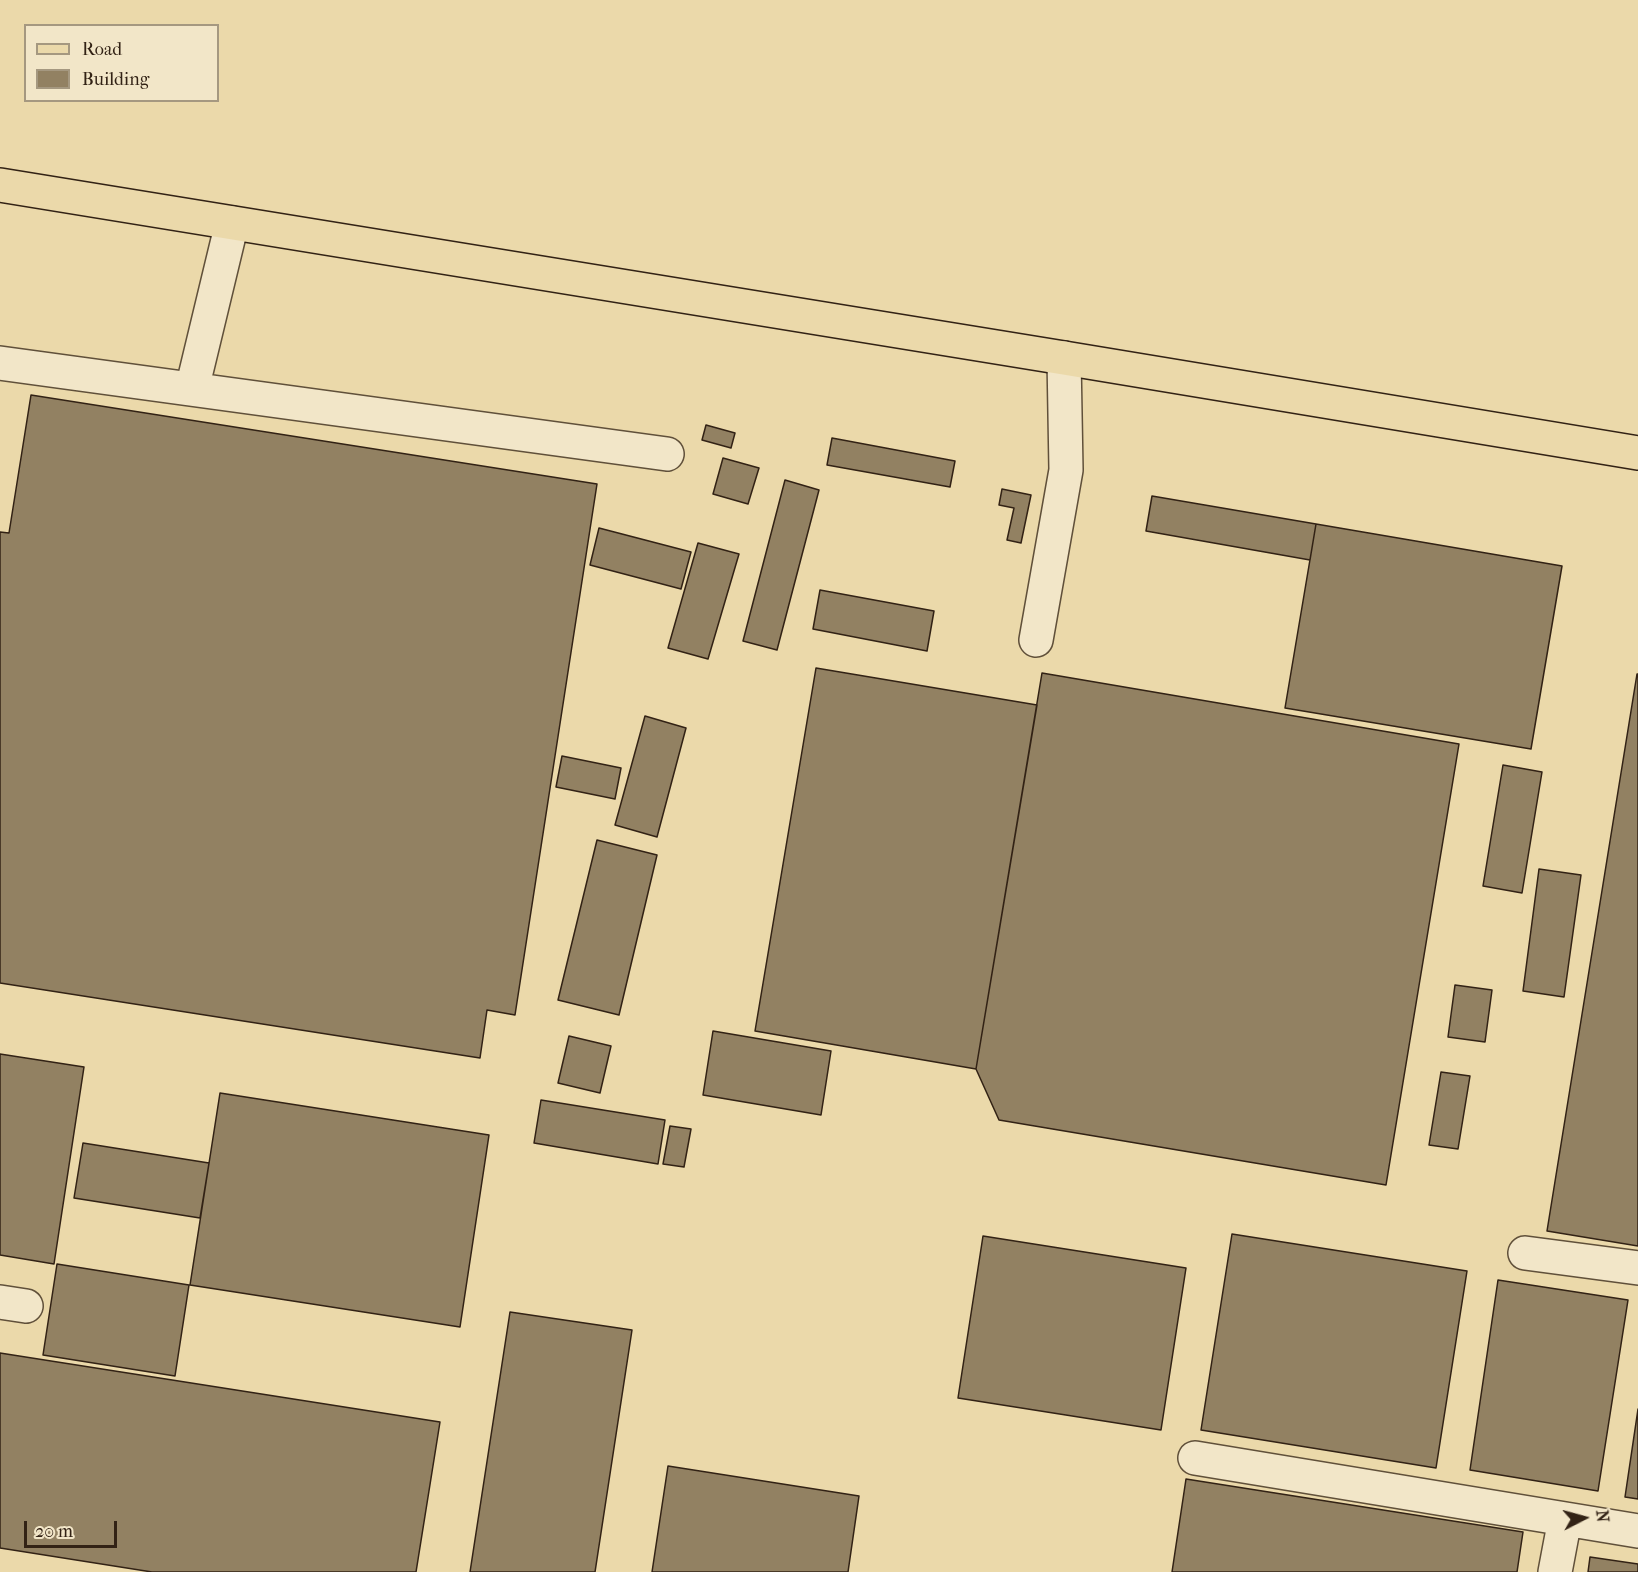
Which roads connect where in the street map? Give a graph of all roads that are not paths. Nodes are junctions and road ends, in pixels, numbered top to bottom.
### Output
1 (0, 185) edge
2 (232, 223) junction
3 (1064, 357) junction
4 (0, 363) edge
5 (192, 389) junction
6 (1638, 453) edge
7 (667, 454) dead end
8 (1036, 640) dead end
9 (1525, 1253) dead end
10 (1638, 1268) edge
11 (1195, 1458) dead end
12 (1564, 1519) junction
13 (1638, 1531) edge
14 (1555, 1572) edge

1 - 2 main road
2 - 3 main road
2 - 5 lane
3 - 6 main road
3 - 8 lane
4 - 5 lane
5 - 7 lane
9 - 10 lane
11 - 12 lane
12 - 13 lane
12 - 14 lane

